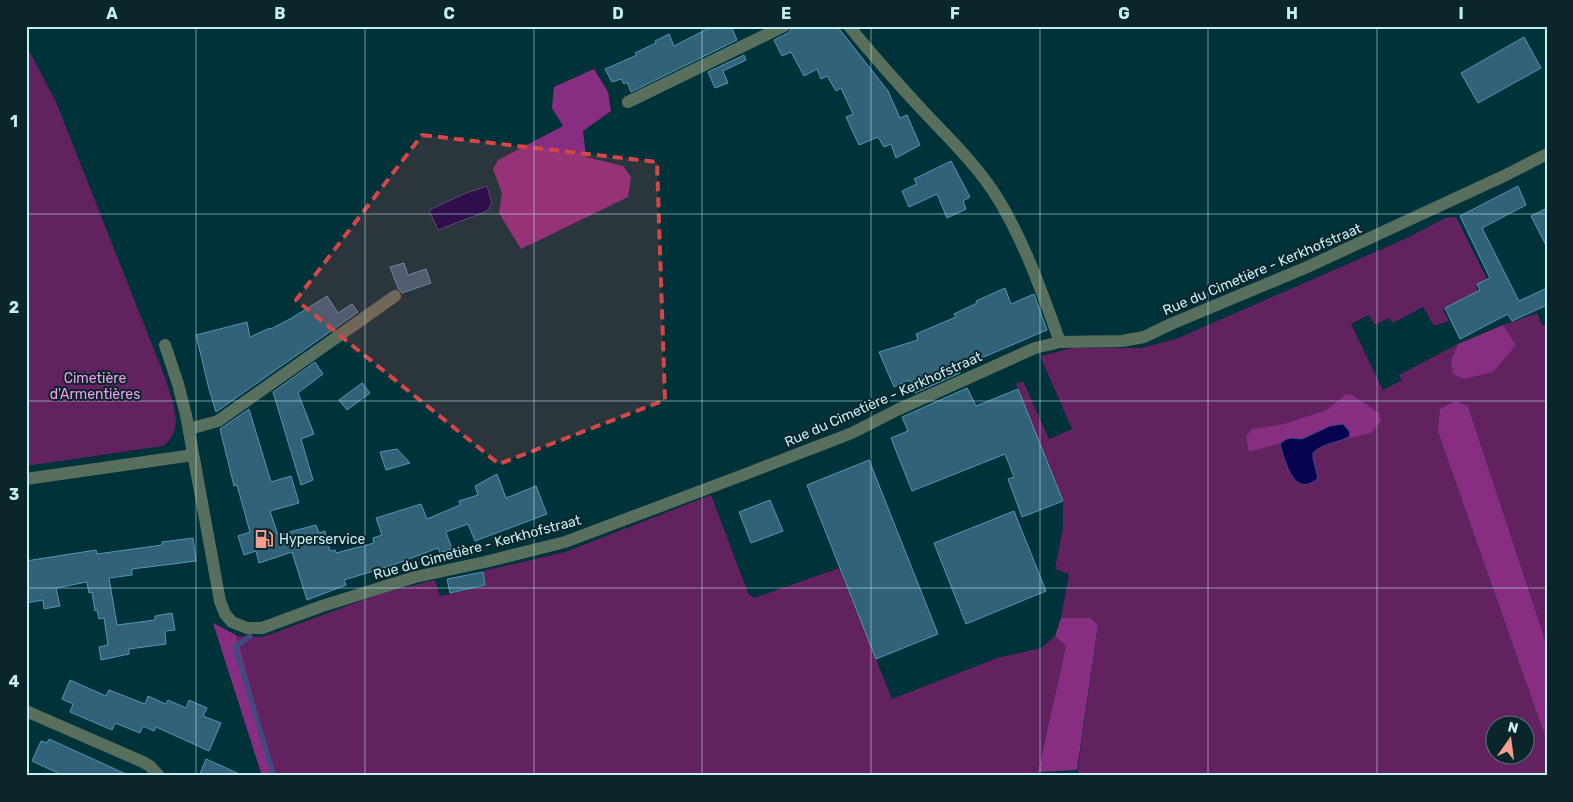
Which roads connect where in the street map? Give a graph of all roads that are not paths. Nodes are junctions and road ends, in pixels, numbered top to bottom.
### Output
1 (784, 26) edge
2 (849, 26) edge
3 (628, 102) dead end
4 (1547, 154) edge
5 (395, 296) dead end
6 (1060, 342) junction
7 (165, 345) dead end
8 (189, 429) junction
9 (193, 455) junction
10 (26, 479) edge
11 (26, 711) edge
12 (159, 776) edge

1 - 3 street
2 - 6 street
4 - 6 street, Rue du Cimetière - Kerkhofstraat
5 - 8 street
6 - 9 street, Rue du Cimetière - Kerkhofstraat
7 - 8 street
8 - 9 street
9 - 10 street
11 - 12 street

